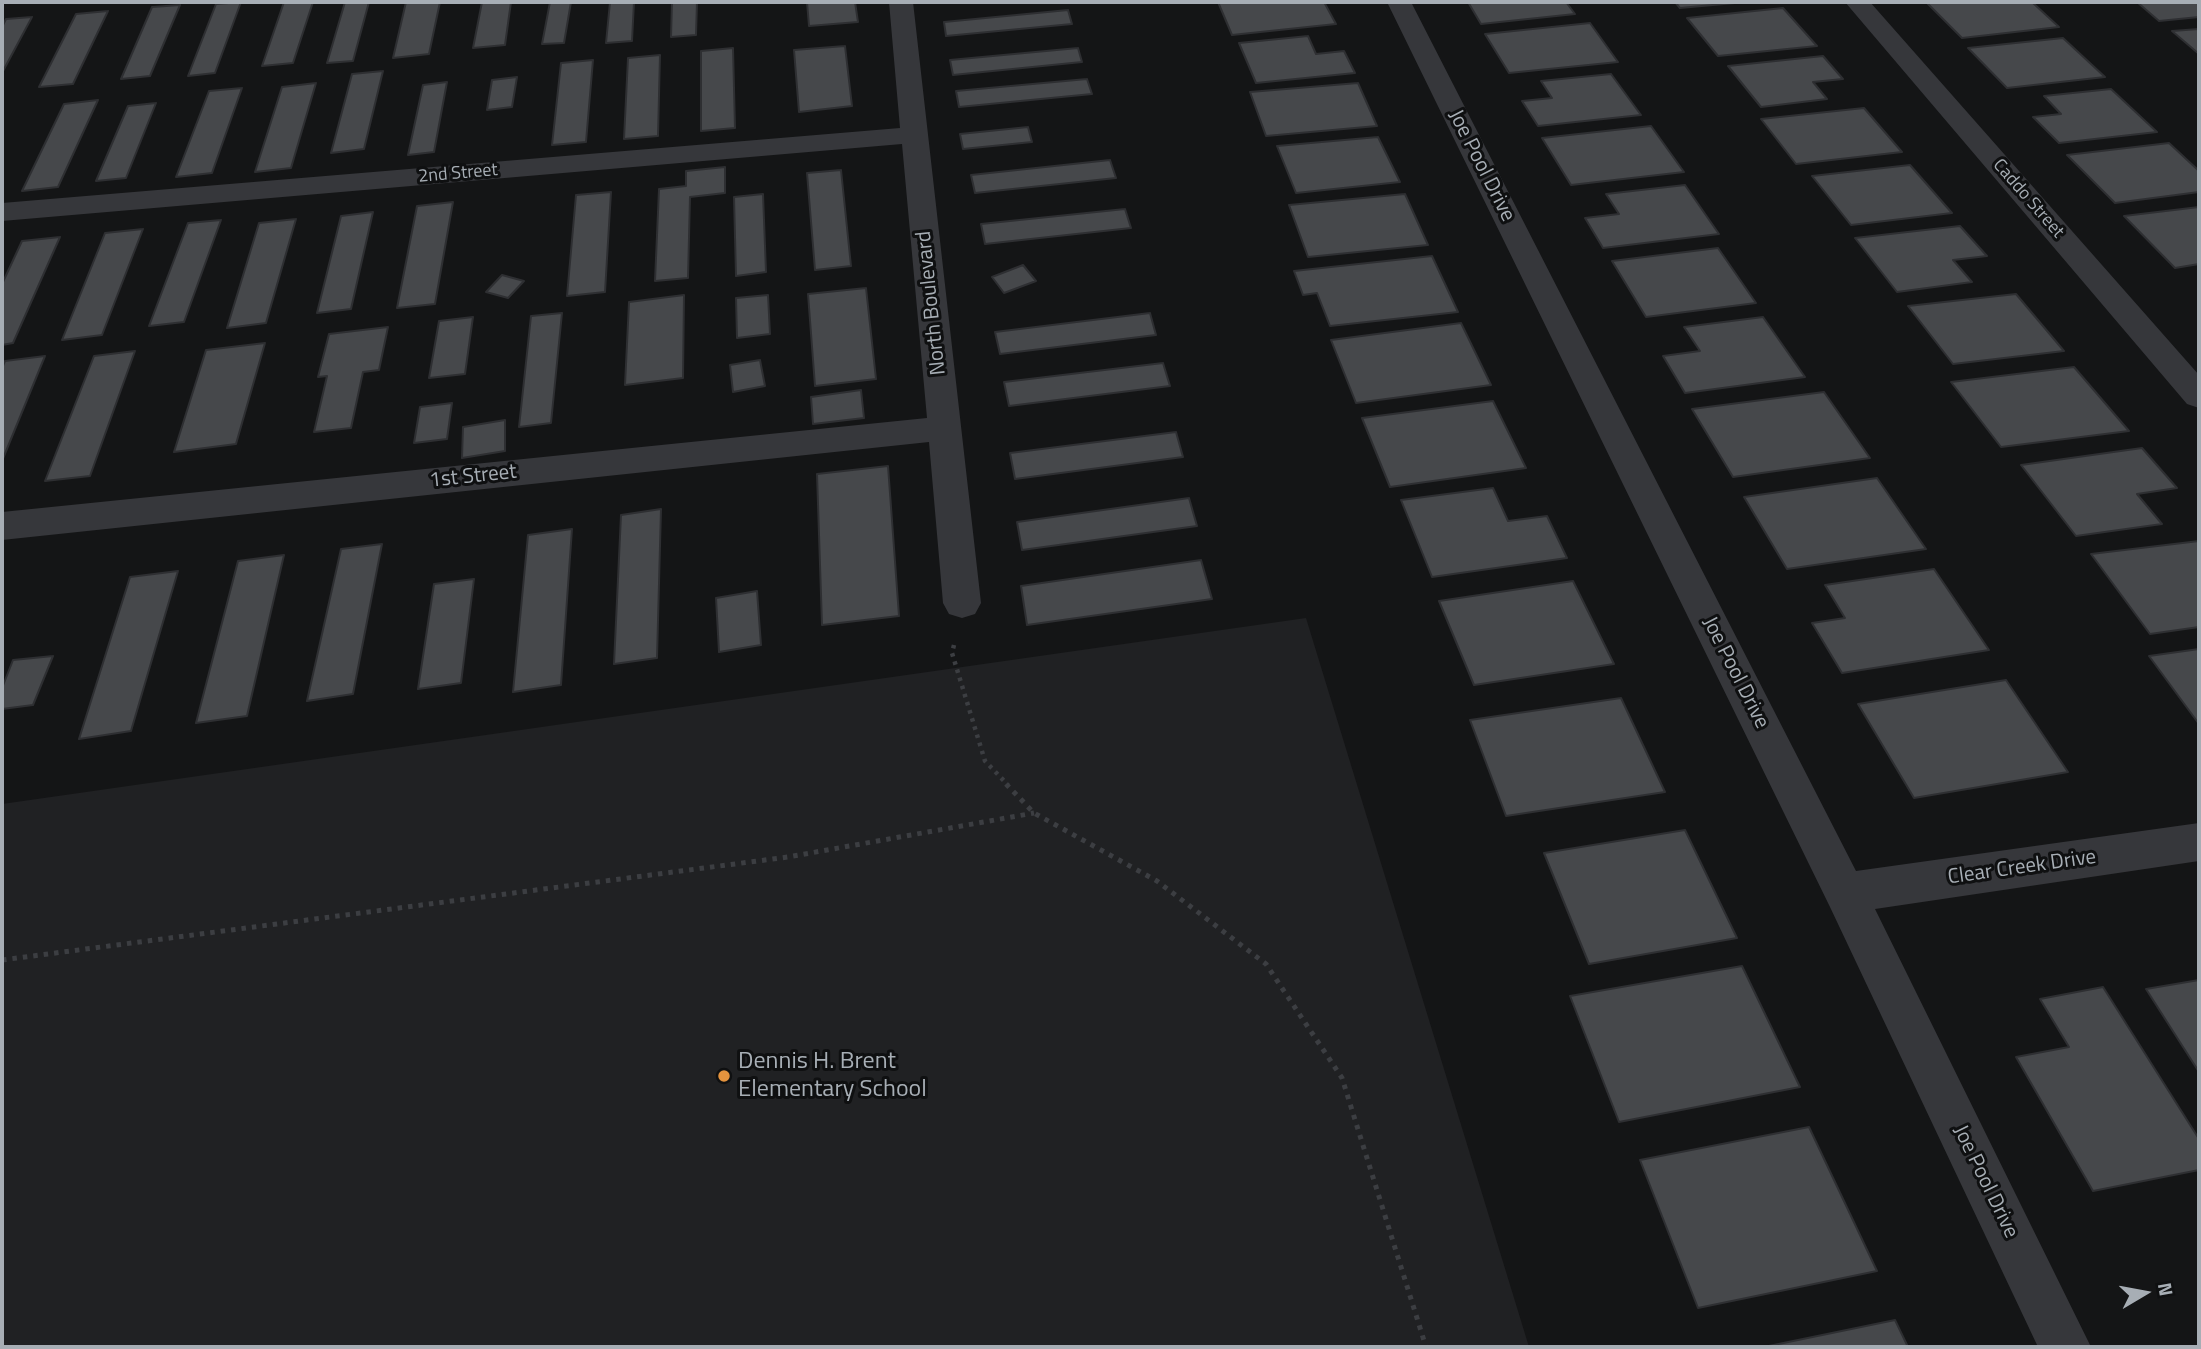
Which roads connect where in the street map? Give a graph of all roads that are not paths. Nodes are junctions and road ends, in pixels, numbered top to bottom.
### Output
1 (901, 2) edge
2 (1399, 2) edge
3 (1857, 2) edge
4 (915, 135) junction
5 (2, 212) edge
6 (2199, 396) edge
7 (944, 428) junction
8 (2, 526) edge
9 (962, 603) road end
10 (2199, 842) edge
11 (1845, 893) junction
12 (2065, 1347) edge

1 - 4 street, North Boulevard
2 - 11 street, Joe Pool Drive
3 - 6 street, Caddo Street
4 - 5 street, 2nd Street
4 - 7 street, North Boulevard
7 - 8 street, 1st Street
7 - 9 street, North Boulevard
10 - 11 street, Clear Creek Drive
11 - 12 street, Joe Pool Drive

